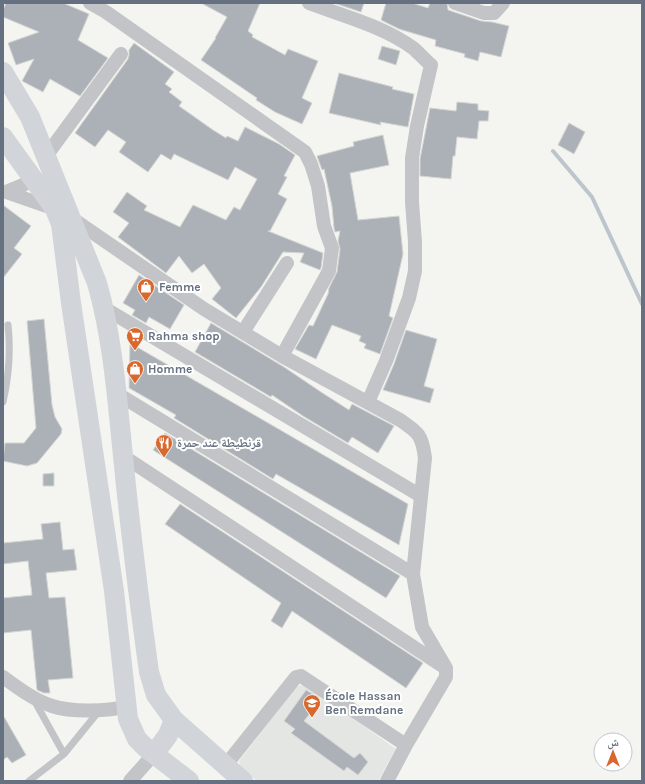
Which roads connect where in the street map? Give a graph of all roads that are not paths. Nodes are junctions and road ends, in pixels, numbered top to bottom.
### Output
1 (90, 3) edge
2 (309, 3) edge
3 (455, 3) edge
4 (503, 3) edge
5 (121, 54) dead end
6 (3, 72) edge
7 (3, 137) edge
8 (46, 156) junction
9 (33, 178) junction
10 (4, 193) edge
11 (63, 213) junction
12 (287, 263) dead end
13 (104, 308) junction
14 (8, 325) dead end
15 (243, 332) junction
16 (282, 356) junction
17 (116, 393) junction
18 (3, 402) edge
19 (368, 402) junction
20 (123, 456) junction
21 (421, 496) junction
22 (413, 574) junction
23 (446, 668) junction
24 (3, 678) edge
25 (156, 695) junction
26 (32, 697) junction
27 (126, 706) junction
28 (100, 710) junction
29 (174, 720) junction
30 (406, 745) junction
31 (64, 754) junction
32 (154, 754) junction
33 (225, 766) junction
34 (29, 781) edge
35 (130, 781) edge
36 (189, 781) edge
37 (242, 781) edge
38 (387, 781) edge

1 - 16 street
2 - 19 street
3 - 4 street
5 - 8 street
6 - 8 street
7 - 9 street
8 - 11 street
9 - 10 street
9 - 11 street
10 - 11 street
11 - 13 street
11 - 15 street
11 - 27 street
12 - 15 street
13 - 17 street
13 - 21 street
14 - 18 lane
15 - 16 street
16 - 19 street
17 - 20 street
17 - 22 street
19 - 21 street
20 - 23 street
20 - 25 street
21 - 22 street
22 - 23 street
23 - 30 street
24 - 26 street
25 - 27 street
25 - 29 street
26 - 28 street
26 - 31 lane
27 - 28 street
27 - 32 street
28 - 31 lane
29 - 32 street
29 - 33 street
30 - 33 street
30 - 38 street
31 - 34 lane
32 - 35 street
32 - 36 street
33 - 37 street

